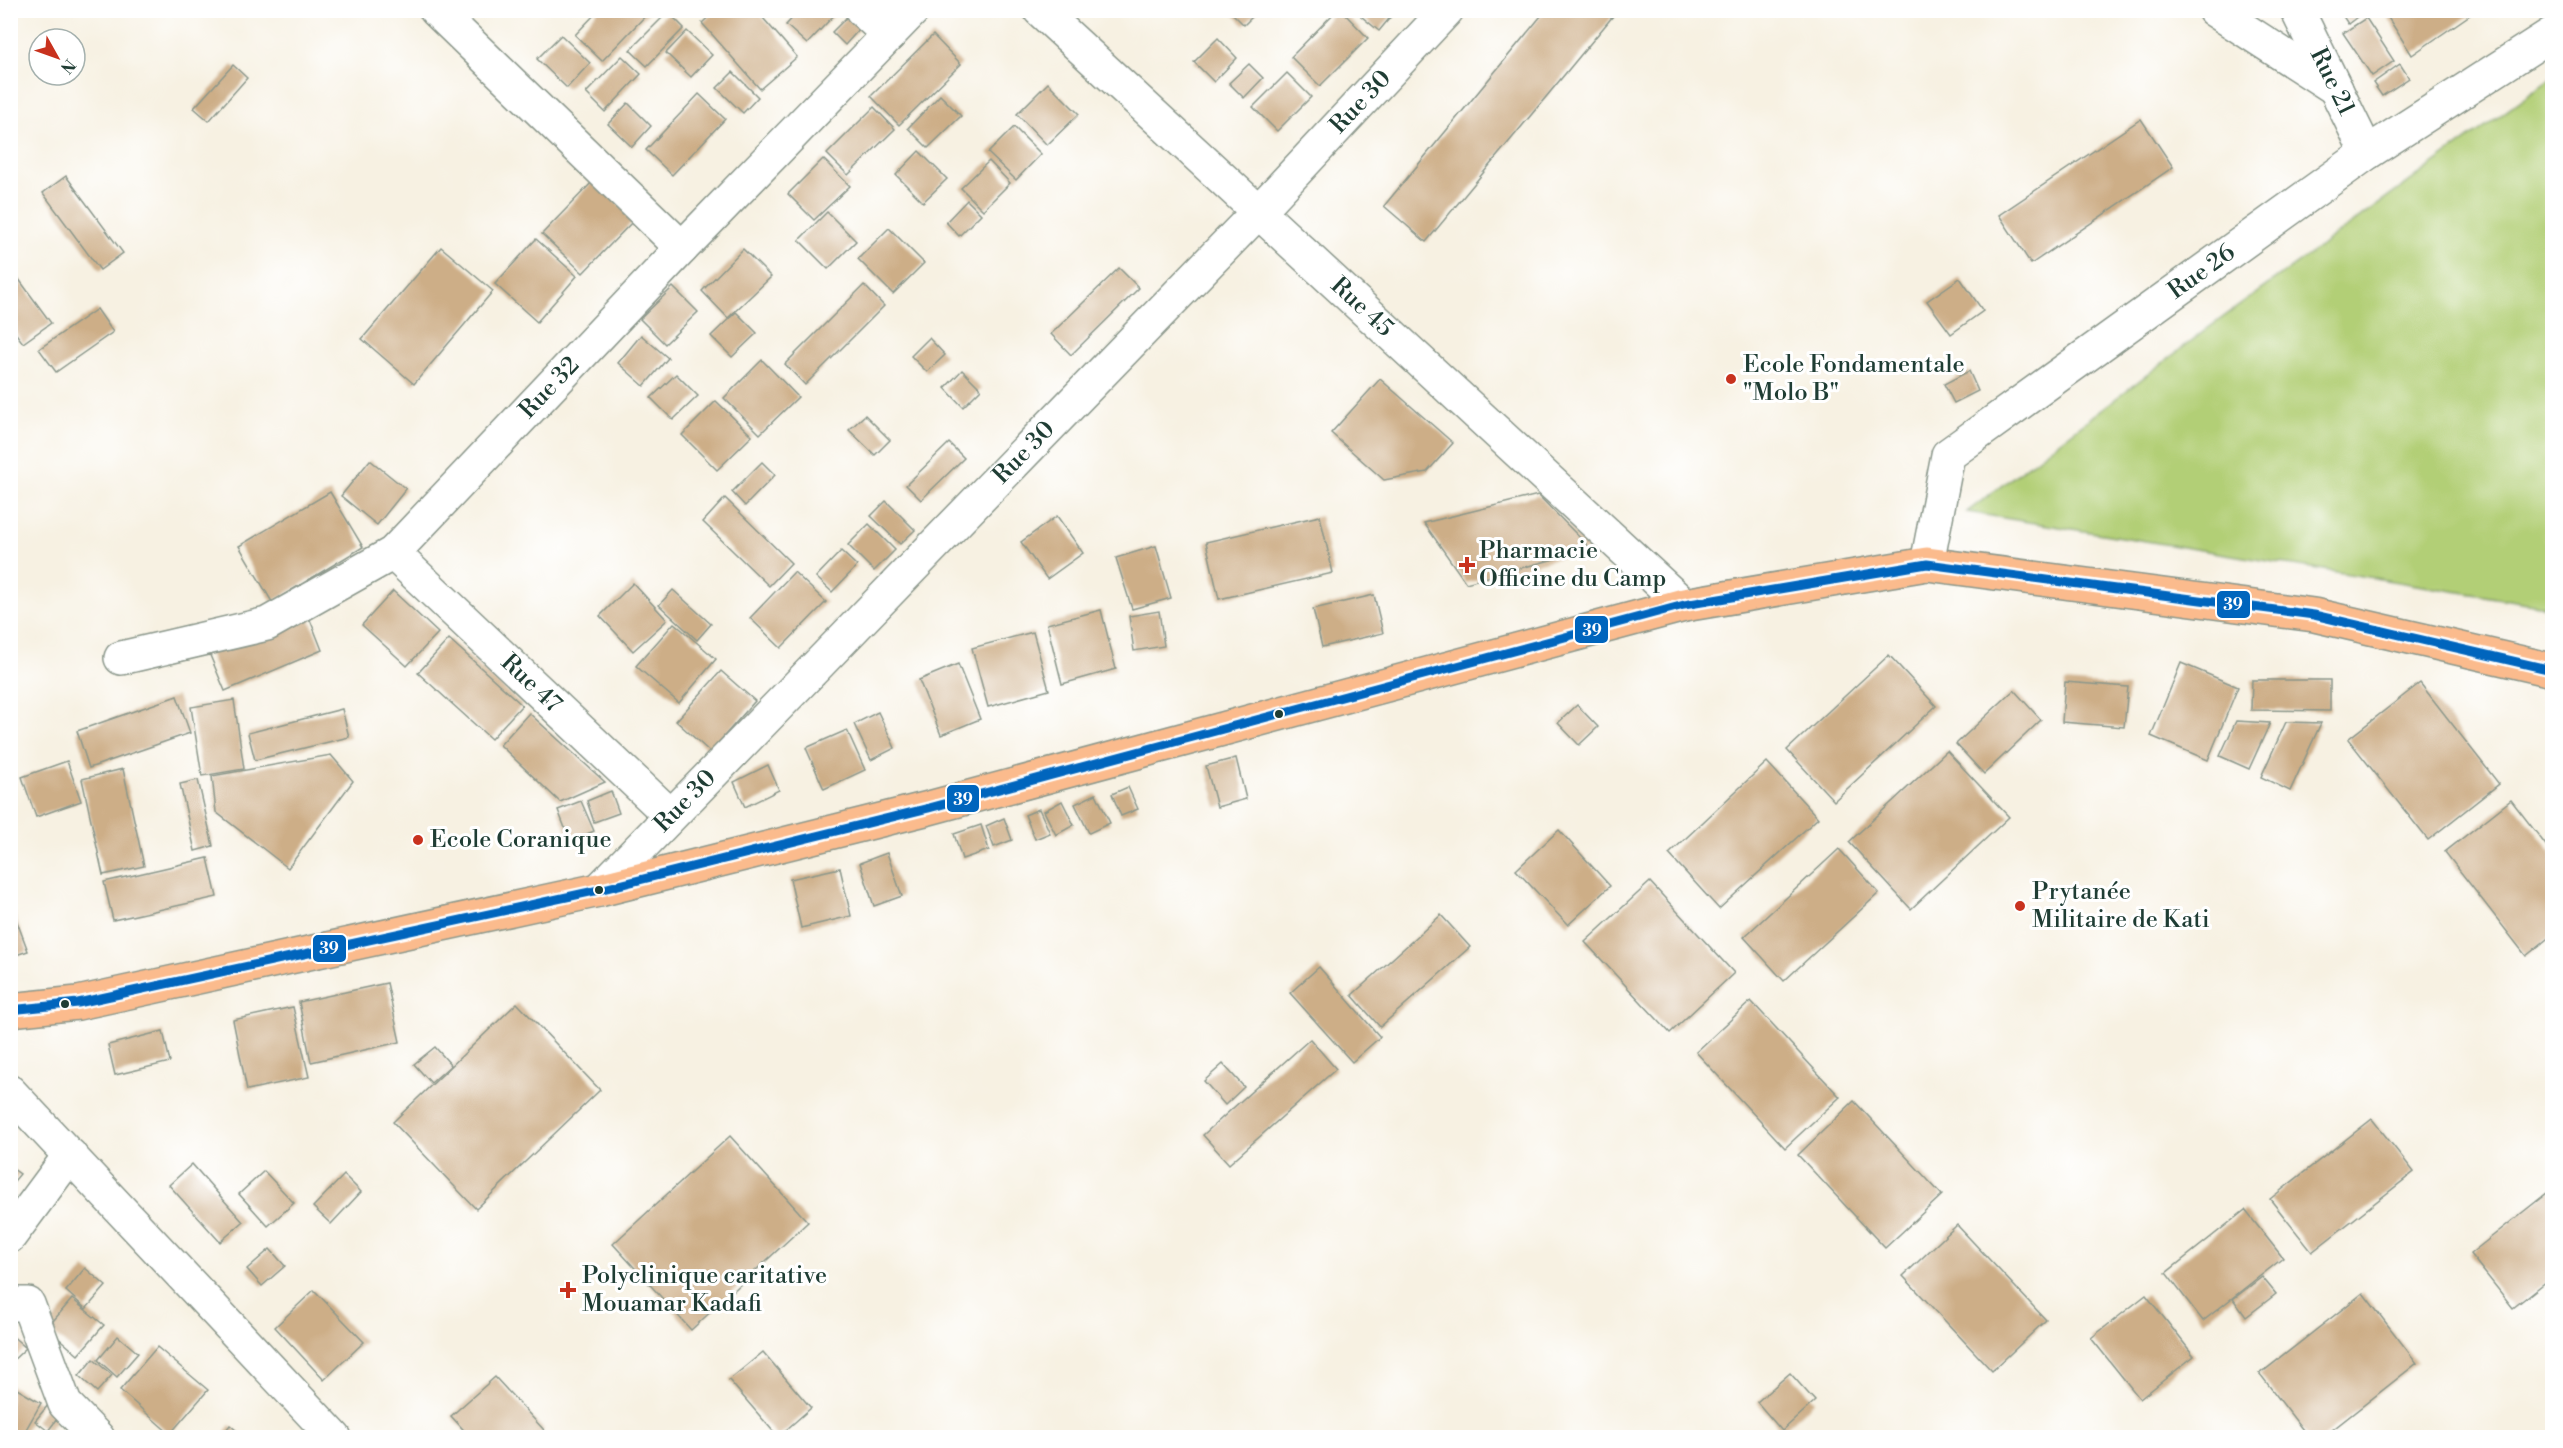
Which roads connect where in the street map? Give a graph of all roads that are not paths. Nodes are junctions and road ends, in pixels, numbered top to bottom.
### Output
1 (436, 10) edge
2 (862, 10) edge
3 (913, 10) edge
4 (1040, 10) edge
5 (1447, 10) edge
6 (2214, 10) edge
7 (2298, 10) edge
8 (2553, 34) edge
9 (889, 35) junction
10 (2336, 89) junction
11 (2367, 153) junction
12 (1258, 212) junction
13 (682, 248) junction
14 (393, 553) junction
15 (1927, 564) junction
16 (1684, 604) junction
17 (121, 658) dead end
18 (2553, 670) edge
19 (670, 815) junction
20 (599, 890) junction
21 (10, 1010) edge
22 (10, 1092) edge
23 (70, 1155) junction
24 (10, 1236) edge
25 (10, 1304) edge
26 (64, 1404) junction
27 (70, 1437) edge
28 (98, 1437) edge
29 (335, 1437) edge

1 - 13 street
2 - 9 street
3 - 9 street, Rue 32
4 - 12 street, Rue 45
5 - 12 street, Rue 30
6 - 10 street
7 - 10 street, Rue 21
8 - 11 street, Rue 26
9 - 13 street, Rue 32
10 - 11 street, Rue 21
11 - 15 street, Rue 26
12 - 16 street, Rue 45
12 - 19 street, Rue 30
13 - 14 street, Rue 32
14 - 17 street, Rue 32
14 - 19 street, Rue 47
15 - 16 main road
15 - 18 main road
16 - 20 main road
19 - 20 street, Rue 30
20 - 21 main road
22 - 23 street
23 - 24 street
23 - 29 street
25 - 26 street
26 - 27 street
26 - 28 street

